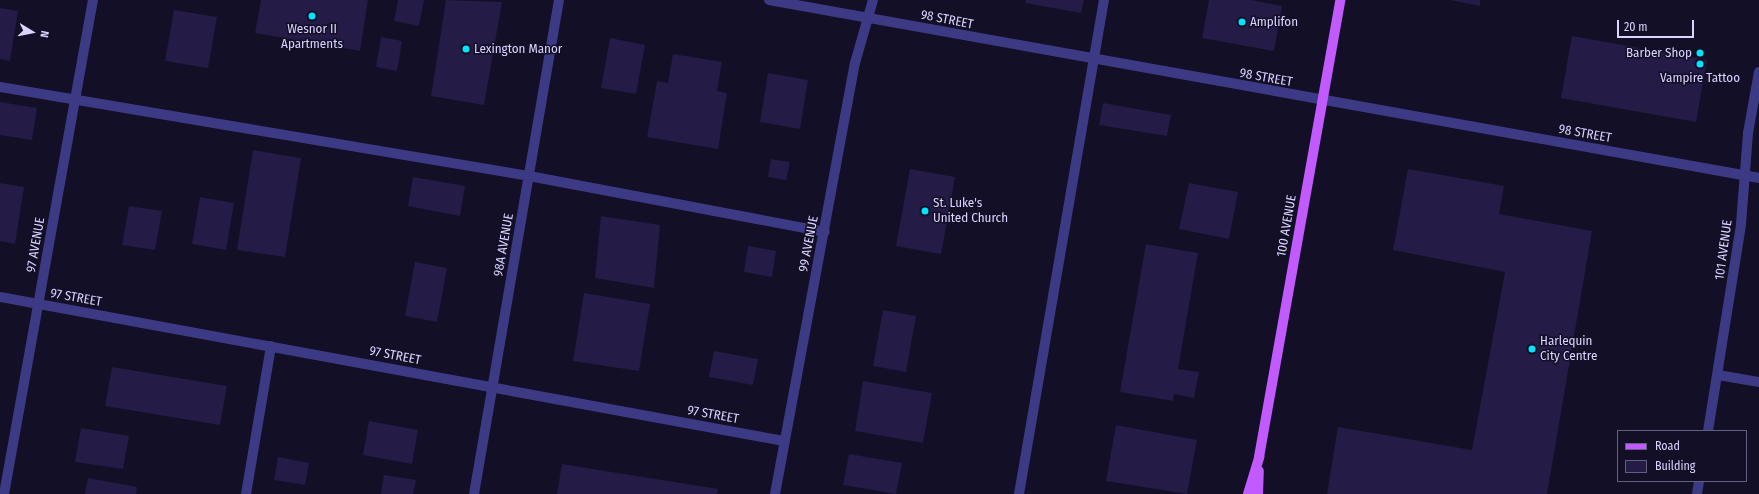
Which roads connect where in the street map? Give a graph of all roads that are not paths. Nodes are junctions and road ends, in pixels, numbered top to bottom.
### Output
1 (93, 0) edge
2 (559, 0) edge
3 (769, 0) edge
4 (873, 0) edge
5 (1104, 0) edge
6 (1340, 0) edge
7 (870, 19) junction
8 (1094, 61) junction
9 (1759, 72) edge
10 (0, 86) edge
11 (76, 100) junction
12 (1322, 102) junction
13 (1744, 175) junction
14 (529, 176) junction
15 (1759, 178) edge
16 (825, 232) junction
17 (0, 297) edge
18 (38, 304) junction
19 (271, 346) junction
20 (1718, 375) junction
21 (1759, 382) edge
22 (493, 388) junction
23 (1708, 430) edge
24 (784, 441) junction
25 (1259, 457) junction
26 (1699, 482) edge
27 (4, 494) edge
28 (246, 494) edge
29 (474, 494) edge
30 (775, 494) edge
31 (1019, 494) edge
32 (1248, 494) edge
33 (1258, 494) edge
34 (1697, 494) edge

1 - 11 street, 97 AVENUE
2 - 14 street, 98A AVENUE
3 - 7 street, 98 STREET
4 - 7 street, 99 AVENUE
5 - 8 street
6 - 12 main road, 100 AVENUE
7 - 8 street, 98 STREET
7 - 16 street, 99 AVENUE
8 - 12 street, 98 STREET
8 - 31 street
9 - 13 street, 101 AVENUE
10 - 11 street
11 - 14 street
11 - 18 street, 97 AVENUE
12 - 13 street, 98 STREET
12 - 25 main road, 100 AVENUE
13 - 15 street, 98 STREET
13 - 20 street, 101 AVENUE
14 - 16 street
14 - 22 street, 98A AVENUE
16 - 24 street, 99 AVENUE
17 - 18 street, 97 STREET
18 - 19 street, 97 STREET
18 - 27 street, 97 AVENUE
19 - 22 street, 97 STREET
19 - 28 street
20 - 21 street
20 - 23 street, 101 AVENUE
22 - 24 street, 97 STREET
22 - 29 street, 98A AVENUE
24 - 30 street, 99 AVENUE
25 - 32 main road, 100 AVENUE
25 - 33 main road, 100 AVENUE
26 - 34 street

